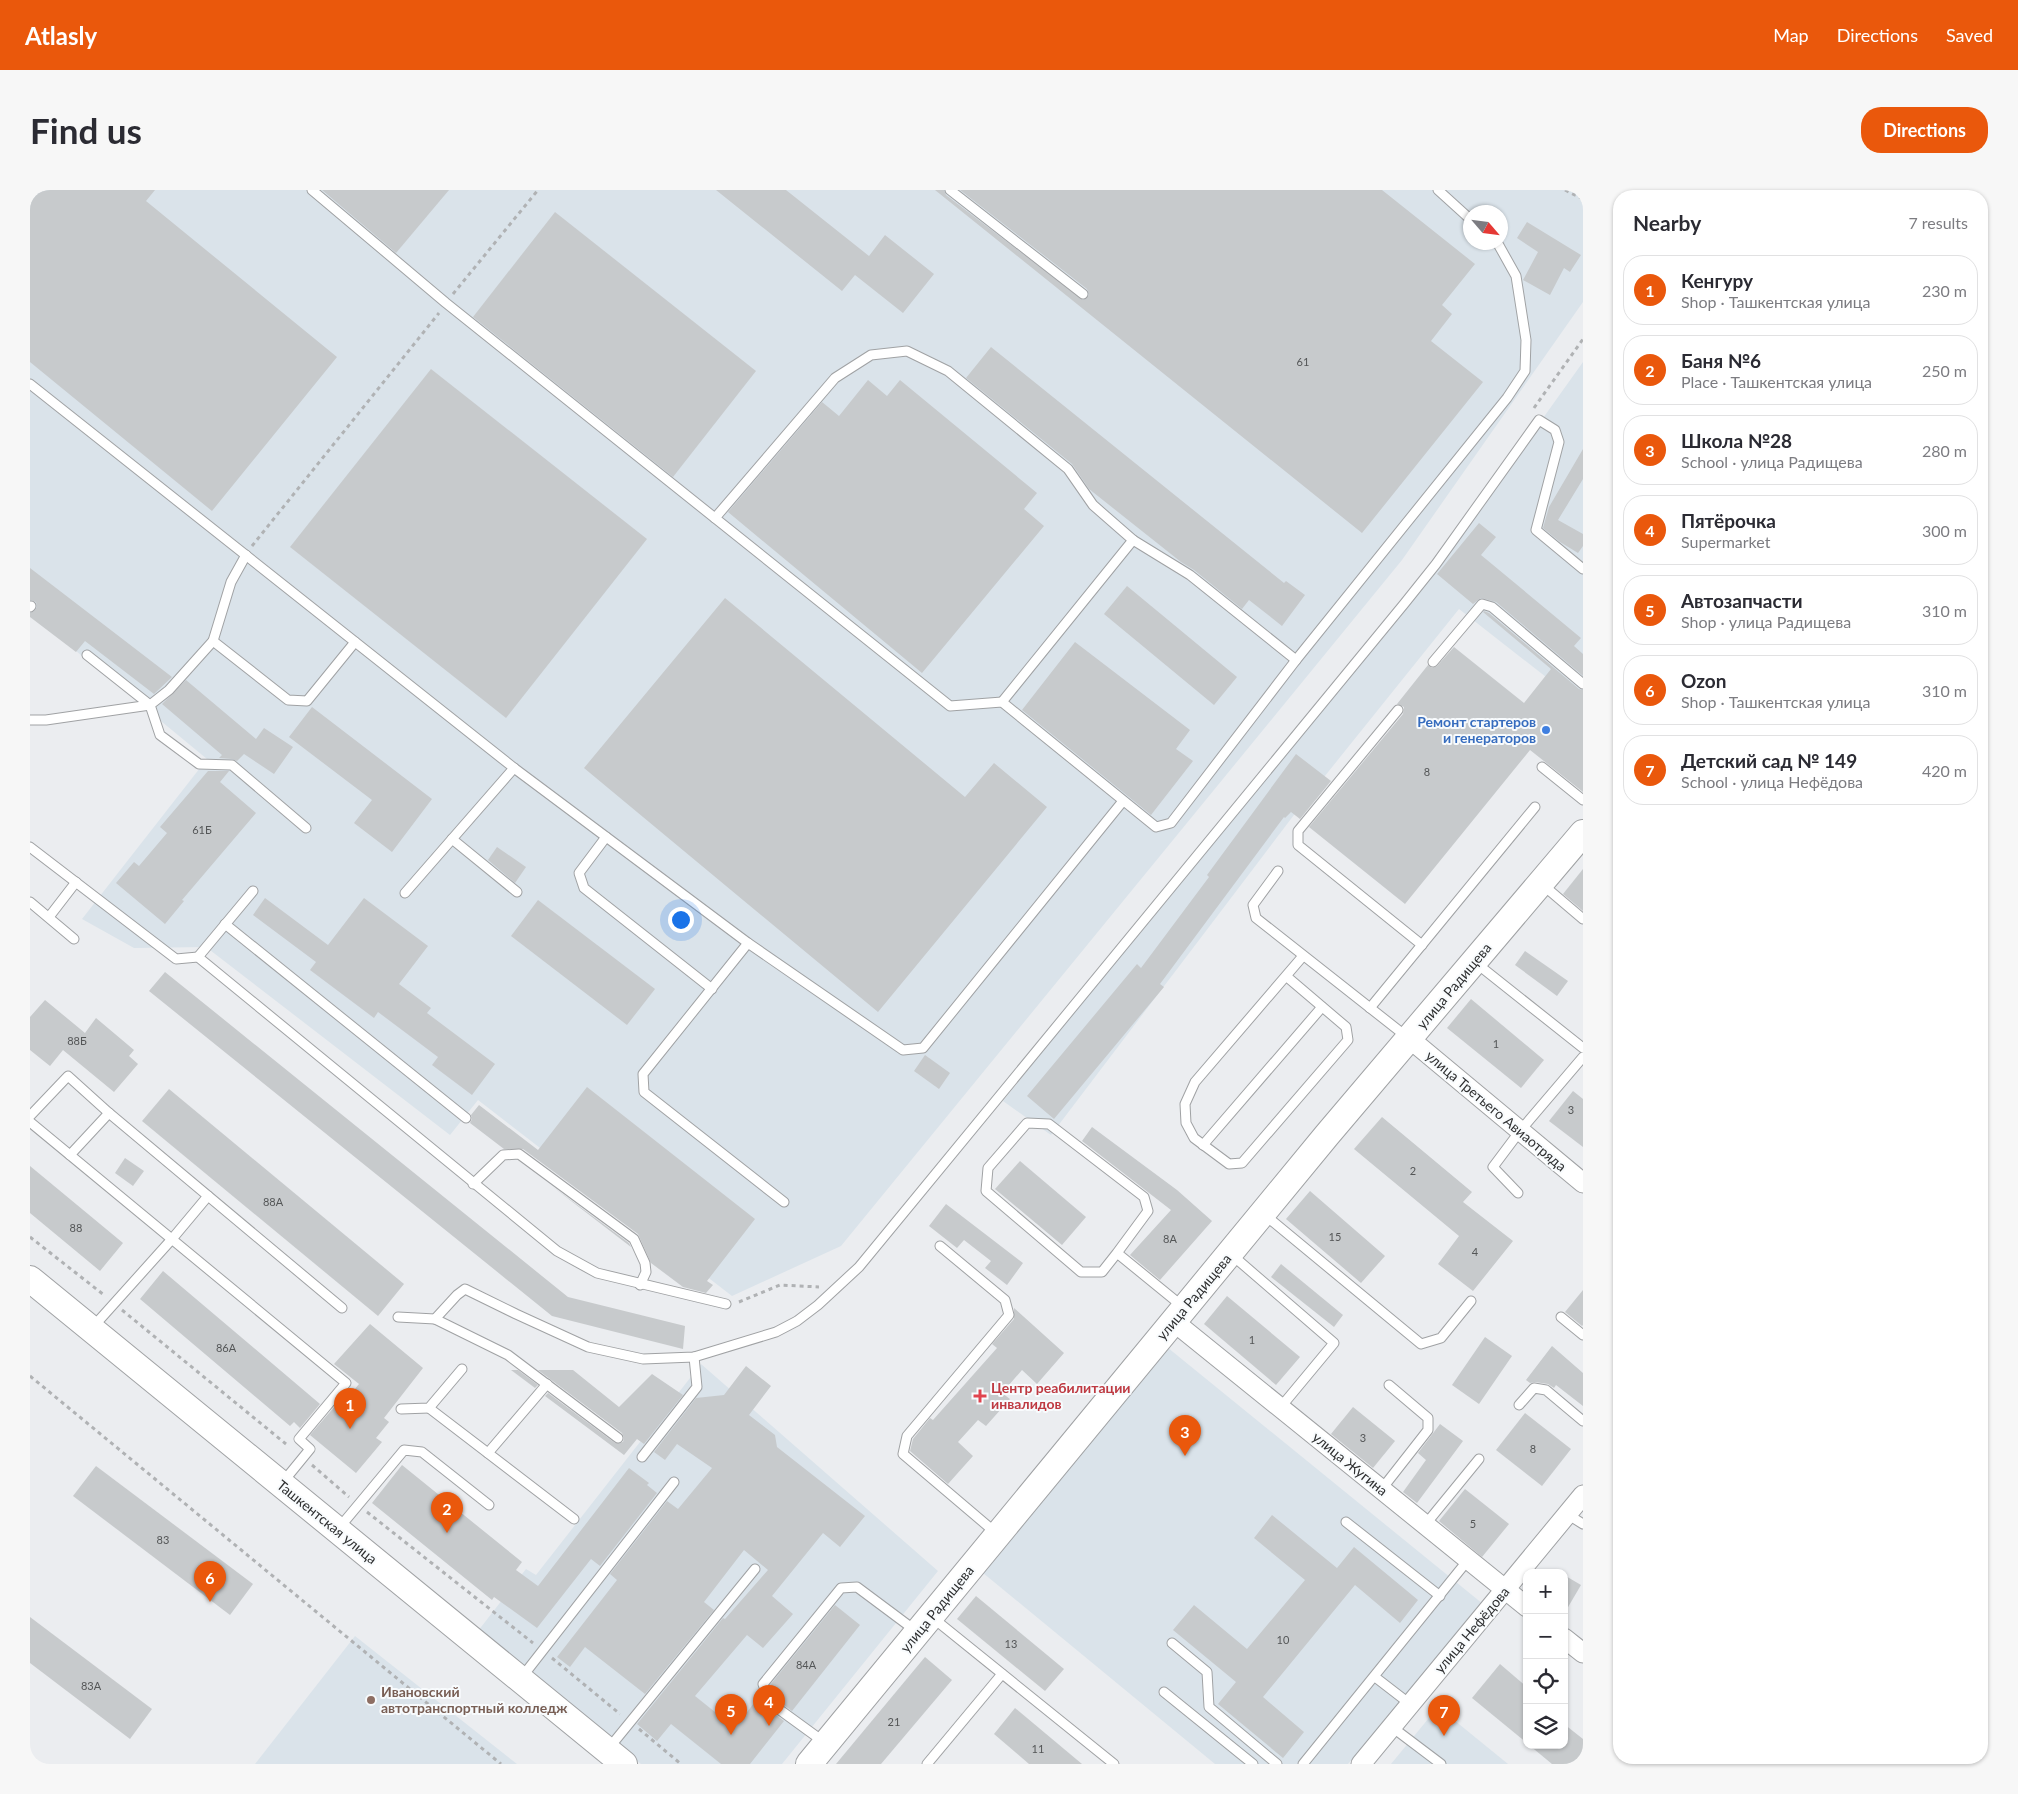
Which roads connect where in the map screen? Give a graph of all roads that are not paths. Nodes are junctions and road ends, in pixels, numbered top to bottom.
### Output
1 (312, 190) edge
2 (950, 190) edge
3 (1438, 190) edge
4 (1463, 213) edge
5 (1501, 250) edge
6 (1083, 294) dead end
7 (30, 384) edge
8 (715, 518) junction
9 (1133, 540) junction
10 (246, 555) junction
11 (1583, 569) edge
12 (213, 641) junction
13 (355, 642) junction
14 (87, 655) dead end
15 (1296, 660) junction
16 (1433, 662) dead end
17 (1583, 684) edge
18 (1002, 702) junction
19 (150, 705) junction
20 (1398, 710) dead end
21 (30, 720) edge
22 (1542, 767) dead end
23 (514, 768) junction
24 (1583, 800) edge
25 (1123, 801) junction
26 (1535, 807) dead end
27 (306, 828) dead end
28 (1583, 833) edge
29 (606, 836) junction
30 (452, 839) junction
31 (30, 846) edge
32 (1278, 871) dead end
33 (76, 882) junction
34 (1540, 883) junction
35 (253, 891) dead end
36 (517, 892) dead end
37 (405, 893) dead end
38 (30, 902) edge
39 (49, 917) junction
40 (1583, 919) edge
41 (225, 924) junction
42 (74, 939) dead end
43 (748, 943) junction
44 (1422, 945) junction
45 (1304, 956) junction
46 (198, 957) junction
47 (1475, 962) junction
48 (1286, 976) junction
49 (712, 989) junction
50 (1322, 1007) junction
51 (1370, 1008) junction
52 (1410, 1039) junction
53 (1583, 1048) edge
54 (1583, 1057) edge
55 (109, 1113) junction
56 (30, 1116) edge
57 (466, 1118) dead end
58 (30, 1122) edge
59 (1520, 1131) junction
60 (1203, 1145) junction
61 (70, 1155) junction
62 (1583, 1183) edge
63 (473, 1184) junction
64 (1518, 1193) dead end
65 (208, 1196) junction
66 (784, 1202) dead end
67 (1263, 1213) junction
68 (172, 1239) junction
69 (940, 1246) dead end
70 (1117, 1253) junction
71 (1230, 1254) junction
72 (30, 1279) edge
73 (640, 1285) junction
74 (30, 1300) edge
75 (1471, 1301) dead end
76 (726, 1304) dead end
77 (342, 1308) dead end
78 (1178, 1315) junction
79 (398, 1317) dead end
80 (1561, 1317) dead end
81 (435, 1319) junction
82 (91, 1329) junction
83 (1583, 1335) edge
84 (694, 1357) junction
85 (462, 1370) dead end
86 (546, 1384) junction
87 (1389, 1385) dead end
88 (1520, 1405) dead end
89 (429, 1408) junction
90 (1280, 1408) junction
91 (401, 1409) dead end
92 (1583, 1421) edge
93 (618, 1438) dead end
94 (488, 1453) junction
95 (642, 1457) dead end
96 (1479, 1458) dead end
97 (674, 1482) dead end
98 (281, 1484) junction
99 (1381, 1490) junction
100 (1583, 1495) edge
101 (488, 1505) dead end
102 (1567, 1514) junction
103 (574, 1519) dead end
104 (1346, 1522) dead end
105 (1583, 1524) edge
106 (1425, 1525) junction
107 (337, 1530) junction
108 (998, 1535) junction
109 (1468, 1560) junction
110 (755, 1569) dead end
111 (1505, 1590) junction
112 (1440, 1596) junction
113 (1523, 1605) edge
114 (925, 1624) junction
115 (1568, 1641) edge
116 (1172, 1643) dead end
117 (1583, 1653) edge
118 (1002, 1674) junction
119 (1375, 1677) junction
120 (520, 1679) junction
121 (1164, 1692) dead end
122 (1410, 1704) junction
123 (1392, 1727) junction
124 (826, 1744) junction
125 (611, 1759) edge
126 (809, 1764) edge
127 (926, 1764) edge
128 (1114, 1764) edge
129 (1253, 1764) edge
130 (1277, 1764) edge
131 (1303, 1764) edge
132 (1361, 1764) edge
133 (1440, 1764) edge

1 - 8 lane
2 - 6 lane
3 - 4 lane
5 - 15 lane
7 - 10 lane
8 - 9 lane
8 - 18 lane
9 - 15 lane
9 - 18 lane
10 - 12 lane
10 - 13 lane
11 - 84 lane
12 - 13 lane
12 - 19 lane
13 - 23 lane
14 - 19 lane
15 - 25 lane
16 - 17 lane
18 - 25 lane
19 - 21 lane
19 - 27 lane
20 - 44 lane
22 - 24 lane
23 - 29 lane
23 - 30 lane
25 - 43 lane
26 - 44 lane
28 - 34 main road, улица Радищева
29 - 43 lane
29 - 49 lane
30 - 36 lane
30 - 37 lane
31 - 33 lane
32 - 45 lane
33 - 39 lane
33 - 46 lane
34 - 40 lane
34 - 47 main road, улица Радищева
35 - 41 lane
38 - 39 lane
39 - 42 lane
41 - 46 lane
41 - 57 lane
43 - 49 lane
44 - 51 lane
45 - 48 lane
45 - 51 lane
46 - 63 lane
47 - 52 main road, улица Радищева
47 - 53 lane
48 - 50 lane
48 - 60 lane
49 - 66 lane
50 - 60 lane
50 - 60 lane
51 - 52 lane
52 - 59 street, улица Третьего Авиаотряда
52 - 67 main road, улица Радищева
54 - 59 lane
55 - 56 lane
55 - 61 lane
55 - 65 lane
58 - 61 lane
59 - 62 street, улица Третьего Авиаотряда
59 - 64 lane
61 - 68 lane
63 - 73 lane
63 - 73 lane
65 - 68 lane
65 - 77 lane
67 - 71 main road, улица Радищева
67 - 75 lane
68 - 82 lane
68 - 98 lane
69 - 108 lane
70 - 70 lane
70 - 78 lane
71 - 78 main road, улица Радищева
71 - 90 lane
72 - 82 main road, Ташкентская улица
73 - 76 lane
74 - 125 main road, Ташкентская улица
78 - 90 street, улица Жугина
78 - 108 main road, улица Радищева
79 - 81 lane
80 - 83 lane
81 - 84 lane
81 - 86 lane
82 - 98 main road, Ташкентская улица
84 - 95 lane
85 - 89 lane
86 - 93 lane
86 - 94 lane
87 - 99 lane
88 - 92 lane
89 - 91 lane
89 - 94 lane
90 - 99 street, улица Жугина
94 - 103 lane
96 - 106 lane
97 - 120 lane
98 - 107 main road, Ташкентская улица
99 - 106 street, улица Жугина
100 - 102 street, улица Нефёдова
101 - 107 lane
102 - 105 lane
102 - 111 street, улица Нефёдова
104 - 112 lane
106 - 109 street, улица Жугина
107 - 120 main road, Ташкентская улица
108 - 114 main road, улица Радищева
109 - 111 street, улица Жугина
109 - 112 lane
110 - 125 lane
111 - 113 street, улица Жугина
111 - 122 street, улица Нефёдова
112 - 119 lane
114 - 118 lane
114 - 124 main road, улица Радищева
114 - 124 lane
115 - 117 street
116 - 130 lane
118 - 127 lane
118 - 128 lane
119 - 122 lane
119 - 131 lane
120 - 125 main road, Ташкентская улица
121 - 129 lane
122 - 123 street, улица Нефёдова
123 - 132 street, улица Нефёдова
123 - 133 lane
124 - 126 main road, улица Радищева

